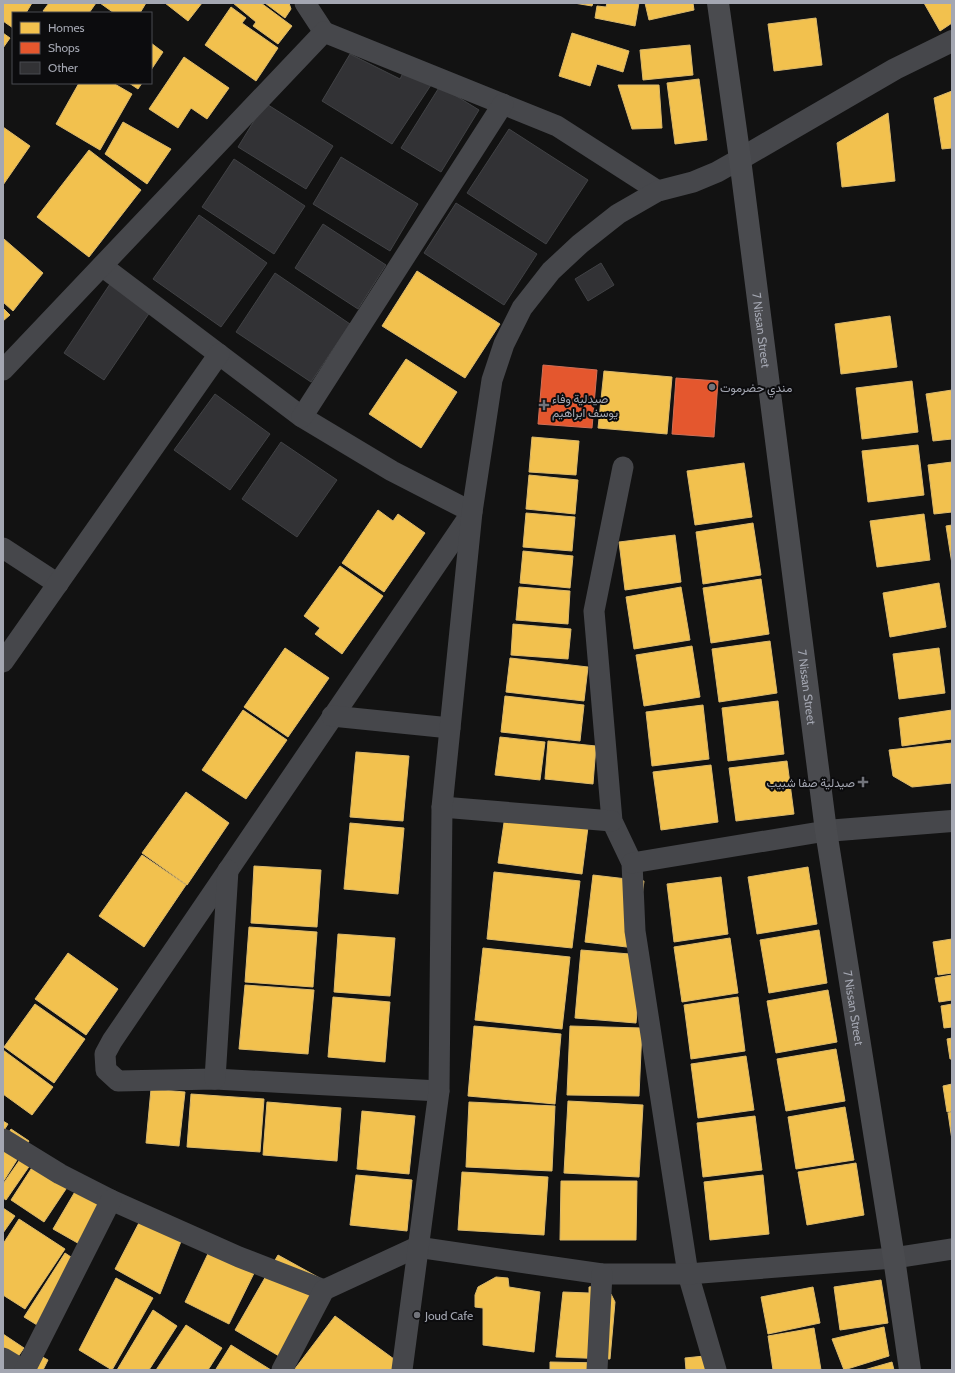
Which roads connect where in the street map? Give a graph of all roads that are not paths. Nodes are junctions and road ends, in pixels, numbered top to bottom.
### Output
1 (305, 3) edge
2 (718, 3) edge
3 (324, 32) junction
4 (952, 41) edge
5 (503, 104) junction
6 (740, 159) junction
7 (658, 192) junction
8 (102, 266) junction
9 (219, 354) junction
10 (3, 370) edge
11 (302, 417) junction
12 (623, 467) dead end
13 (472, 512) junction
14 (3, 548) edge
15 (58, 584) junction
16 (3, 662) edge
17 (332, 716) junction
18 (450, 728) junction
19 (442, 807) junction
20 (612, 821) junction
21 (952, 822) edge
22 (826, 831) junction
23 (632, 862) junction
24 (228, 870) junction
25 (216, 1079) junction
26 (439, 1091) junction
27 (3, 1139) edge
28 (112, 1200) junction
29 (417, 1247) junction
30 (952, 1249) edge
31 (894, 1258) junction
32 (602, 1274) junction
33 (688, 1274) junction
34 (324, 1290) junction
35 (3, 1358) edge
36 (24, 1370) edge
37 (282, 1370) edge
38 (402, 1370) edge
39 (597, 1370) edge
40 (716, 1370) edge
41 (910, 1370) edge

1 - 3 street
2 - 6 main road, 7 Nissan Street
3 - 5 street
3 - 8 street
4 - 6 street
5 - 7 street
5 - 11 street
6 - 7 street
6 - 22 main road, 7 Nissan Street
7 - 13 street
8 - 9 street
8 - 10 street
9 - 11 street
9 - 15 street
11 - 13 street
12 - 20 street
13 - 17 street
13 - 18 street
14 - 15 street
15 - 16 street
17 - 18 street
17 - 24 street
18 - 19 street
19 - 20 street
19 - 26 street
20 - 23 street
21 - 22 street
22 - 23 street
22 - 31 main road, 7 Nissan Street
23 - 33 street
24 - 25 street
24 - 25 street
25 - 26 street
26 - 29 street
27 - 28 street
28 - 34 street
28 - 36 street
29 - 32 street
29 - 34 street
29 - 38 street
30 - 31 street
31 - 33 street
31 - 41 main road, 7 Nissan Street
32 - 33 street
32 - 39 street
33 - 40 street
34 - 37 street
35 - 36 street

